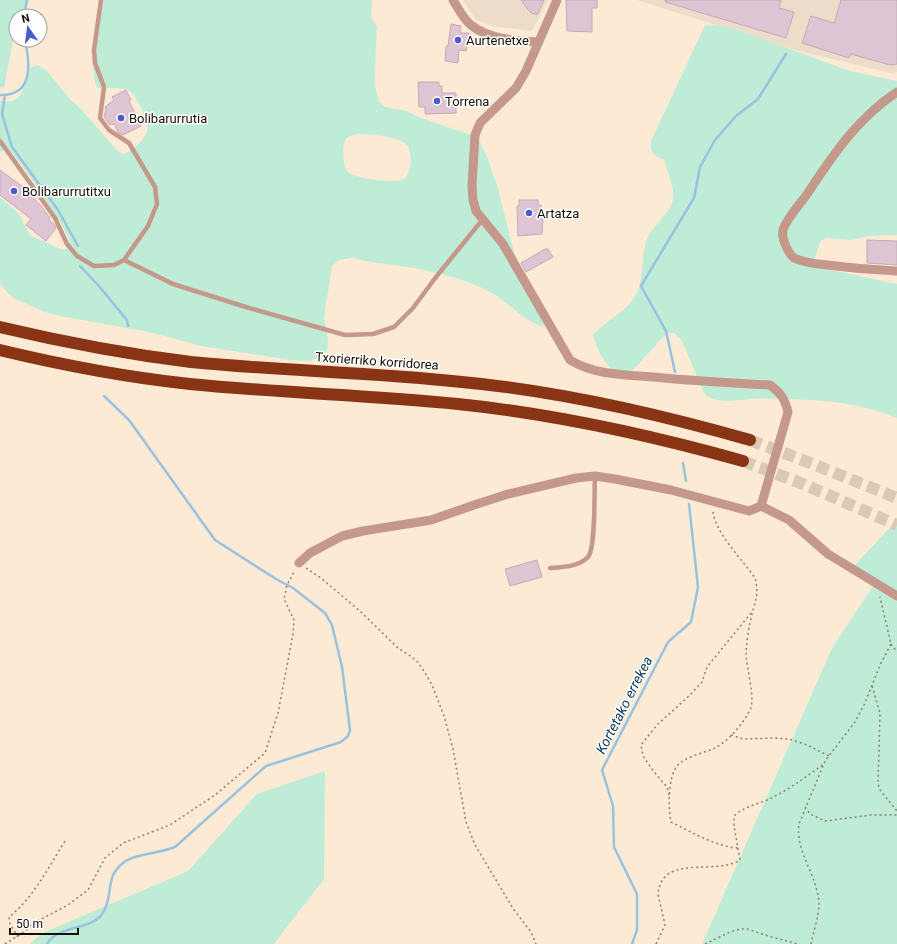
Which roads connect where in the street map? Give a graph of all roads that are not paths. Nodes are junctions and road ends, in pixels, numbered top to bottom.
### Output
1 (101, 0) edge
2 (453, 0) edge
3 (557, 0) edge
4 (539, 42) junction
5 (897, 92) edge
6 (0, 141) edge
7 (483, 219) junction
8 (124, 260) junction
9 (897, 271) edge
10 (0, 327) edge
11 (0, 350) edge
12 (750, 440) tunnel mouth
13 (744, 462) tunnel mouth
14 (595, 476) junction
15 (761, 506) junction
16 (299, 564) road end
17 (550, 568) dead end
18 (897, 596) edge

1 - 8 lane
2 - 4 street
3 - 4 street
4 - 7 street
5 - 9 street
6 - 8 lane
7 - 8 lane
7 - 15 street
10 - 12 highway, Txorierriko korridorea
11 - 13 highway
14 - 15 street
14 - 16 street
14 - 17 lane
15 - 18 street

